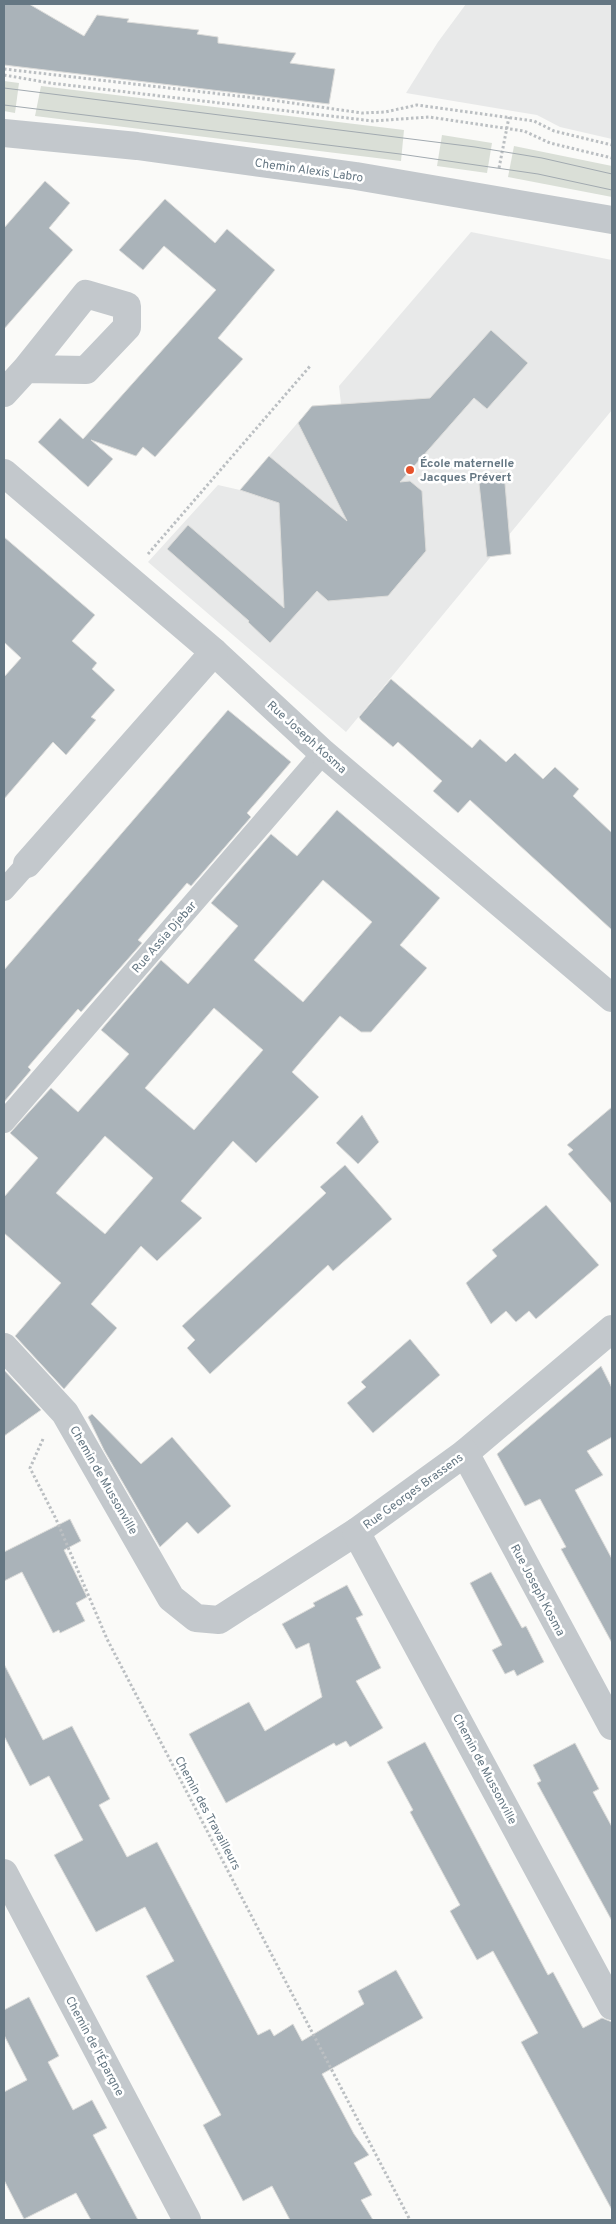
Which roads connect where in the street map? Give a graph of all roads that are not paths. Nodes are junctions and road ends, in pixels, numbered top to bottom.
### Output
1 (4, 133) edge
2 (612, 220) edge
3 (26, 369) dead end
4 (4, 393) edge
5 (4, 473) edge
6 (214, 652) junction
7 (323, 753) junction
8 (27, 864) joint
9 (4, 890) edge
10 (612, 998) edge
11 (4, 1122) edge
12 (612, 1329) edge
13 (4, 1346) edge
14 (465, 1453) junction
15 (356, 1532) junction
16 (196, 1618) joint
17 (612, 1726) edge
18 (4, 1873) edge
19 (612, 2006) edge
20 (187, 2220) edge

1 - 2 street, Chemin Alexis Labro
3 - 4 street
5 - 6 street, Rue Joseph Kosma
6 - 7 street, Rue Joseph Kosma
6 - 8 street
7 - 10 street, Rue Joseph Kosma
7 - 11 street, Rue Assia Djebar
8 - 9 street
12 - 14 street, Rue Georges Brassens
13 - 16 street, Chemin de Mussonville
14 - 15 street, Rue Georges Brassens
14 - 17 street, Rue Joseph Kosma
15 - 16 street, Rue Georges Brassens
15 - 19 street, Chemin de Mussonville
18 - 20 street, Chemin de l'Épargne

